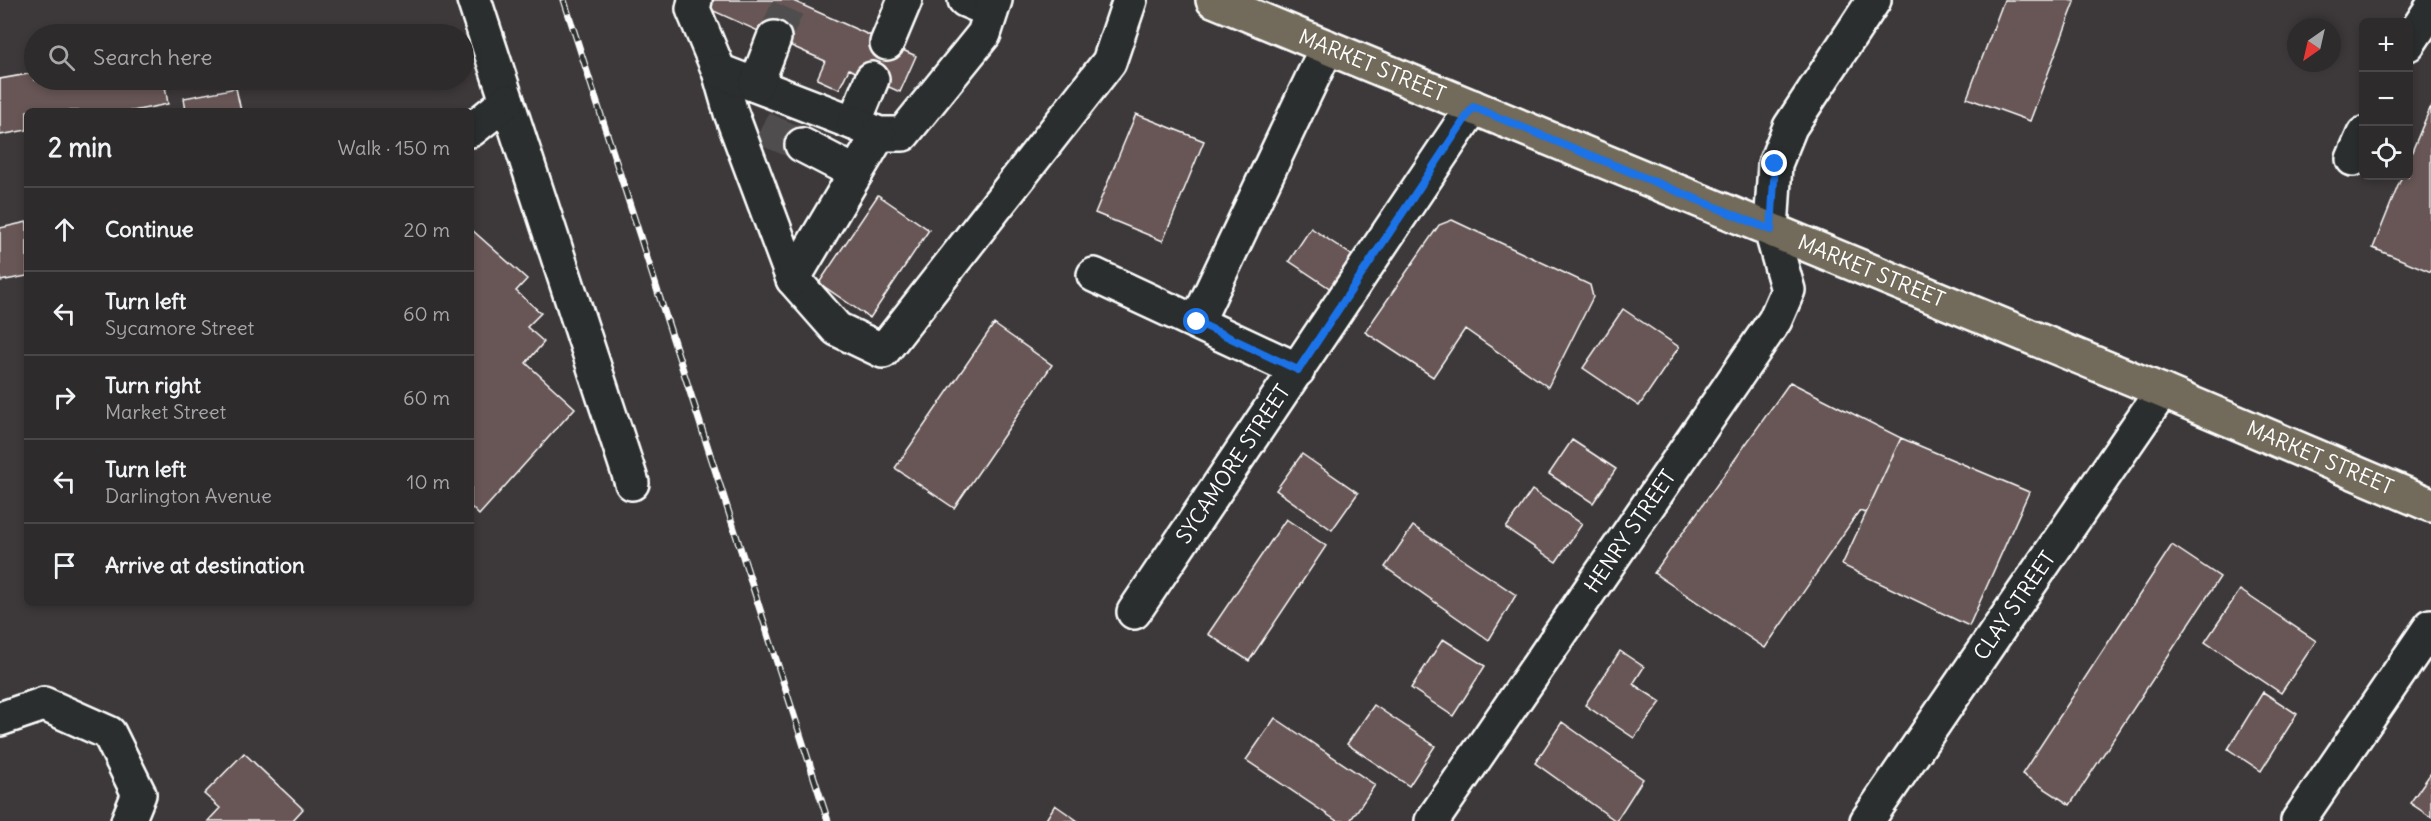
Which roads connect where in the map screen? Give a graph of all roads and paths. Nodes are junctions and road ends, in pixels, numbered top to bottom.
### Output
1 (474, 0) edge
2 (695, 0) edge
3 (905, 0) edge
4 (1130, 0) edge
5 (1213, 0) edge
6 (1874, 0) edge
7 (984, 4) edge
8 (2431, 9) edge
9 (774, 38) tunnel mouth
10 (2413, 38) edge
11 (887, 43) dead end
12 (1327, 47) junction
13 (719, 71) junction
14 (872, 79) dead end
15 (756, 85) junction
16 (507, 101) junction
17 (1473, 107) junction
18 (731, 113) junction
19 (474, 128) edge
20 (762, 128) tunnel mouth
21 (867, 128) junction
22 (802, 145) tunnel mouth
23 (856, 173) junction
24 (1771, 230) junction
25 (1095, 274) dead end
26 (793, 279) junction
27 (1197, 322) junction
28 (1298, 370) junction
29 (2162, 391) junction
30 (633, 483) dead end
31 (2431, 505) edge
32 (1134, 612) dead end
33 (2431, 627) edge
34 (0, 719) edge
35 (128, 821) edge
36 (1432, 821) edge
37 (1867, 821) edge
38 (2298, 821) edge

1 - 16 street
2 - 13 street
3 - 11 street
4 - 26 street
5 - 12 main road, MARKET STREET
6 - 24 street, HENRY STREET
7 - 21 street
8 - 10 street
9 - 15 street
12 - 17 main road, MARKET STREET
12 - 27 street
13 - 15 street
13 - 18 street
14 - 21 street
15 - 21 street
16 - 19 street
16 - 30 street
17 - 24 main road, MARKET STREET
17 - 28 street, SYCAMORE STREET
18 - 20 street
18 - 26 street
21 - 23 street
22 - 23 street
23 - 26 street
24 - 29 main road, MARKET STREET
24 - 36 street, HENRY STREET
25 - 27 street
27 - 28 street
28 - 32 street, SYCAMORE STREET
29 - 31 main road, MARKET STREET
29 - 37 street, CLAY STREET
33 - 38 street
34 - 35 street

